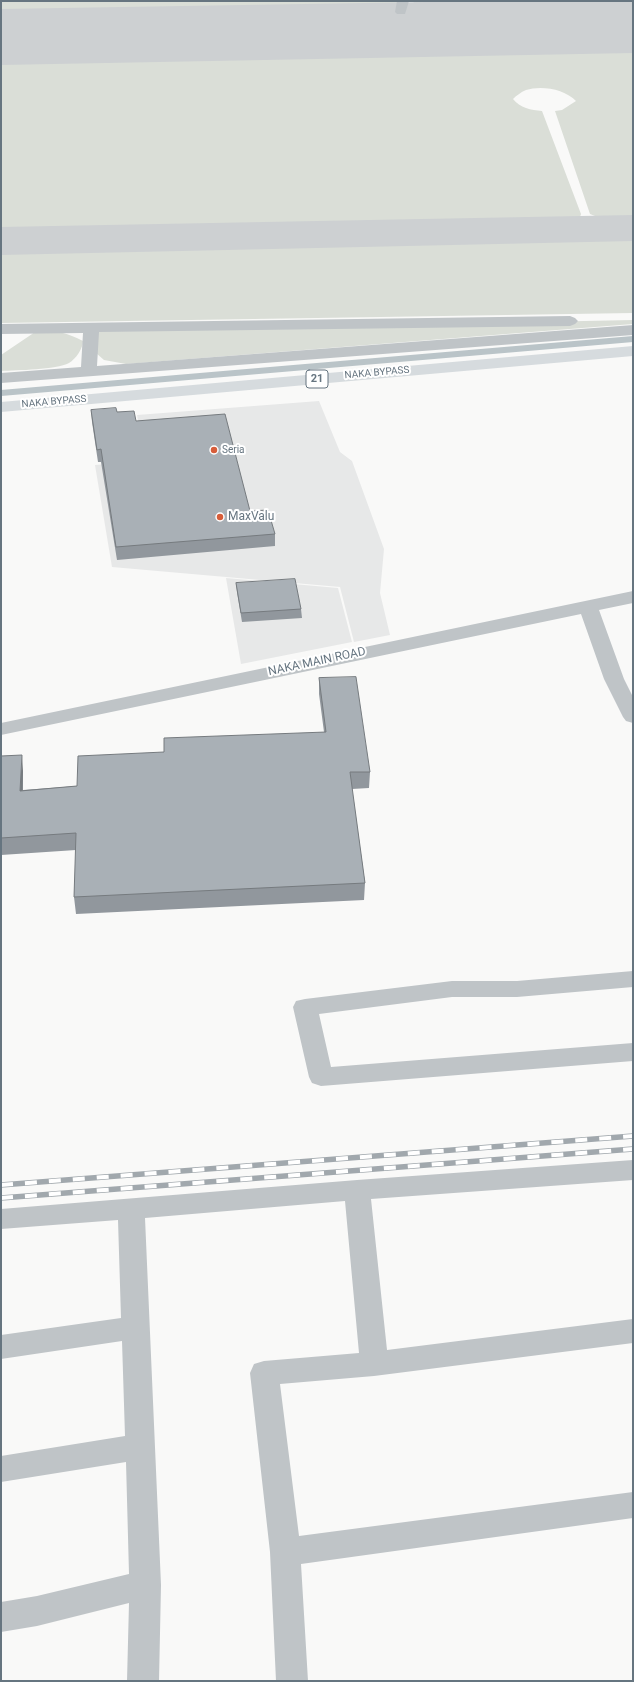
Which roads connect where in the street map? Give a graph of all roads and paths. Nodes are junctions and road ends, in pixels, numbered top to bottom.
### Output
1 (633, 320) edge
2 (91, 328) junction
3 (1, 329) edge
4 (633, 330) edge
5 (633, 352) edge
6 (633, 363) edge
7 (89, 371) junction
8 (1, 378) edge
9 (1, 407) edge
10 (1, 418) edge
11 (633, 597) edge
12 (588, 606) junction
13 (623, 679) edge
14 (633, 717) edge
15 (1, 729) edge
16 (633, 979) edge
17 (633, 1052) edge
18 (633, 1170) edge
19 (357, 1190) junction
20 (130, 1208) junction
21 (1, 1219) edge
22 (135, 1328) junction
23 (633, 1331) edge
24 (1, 1347) edge
25 (374, 1364) junction
26 (139, 1447) junction
27 (1, 1469) edge
28 (633, 1505) edge
29 (285, 1552) junction
30 (145, 1585) junction
31 (1, 1617) edge
32 (143, 1681) edge
33 (292, 1681) edge

1 - 2 street
2 - 3 street
2 - 7 street
4 - 7 street
5 - 9 highway, NAKA BYPASS / 21
6 - 10 highway, NAKA BYPASS / 21
7 - 8 street
11 - 12 street, NAKA MAIN ROAD
12 - 13 street
12 - 15 street, NAKA MAIN ROAD
13 - 14 street
16 - 17 street
18 - 19 street
19 - 20 street
19 - 25 street
20 - 21 street
20 - 22 street
22 - 24 street
22 - 26 street
23 - 25 street
25 - 29 street
26 - 27 street
26 - 30 street
28 - 29 street
29 - 33 street
30 - 31 street
30 - 32 street

